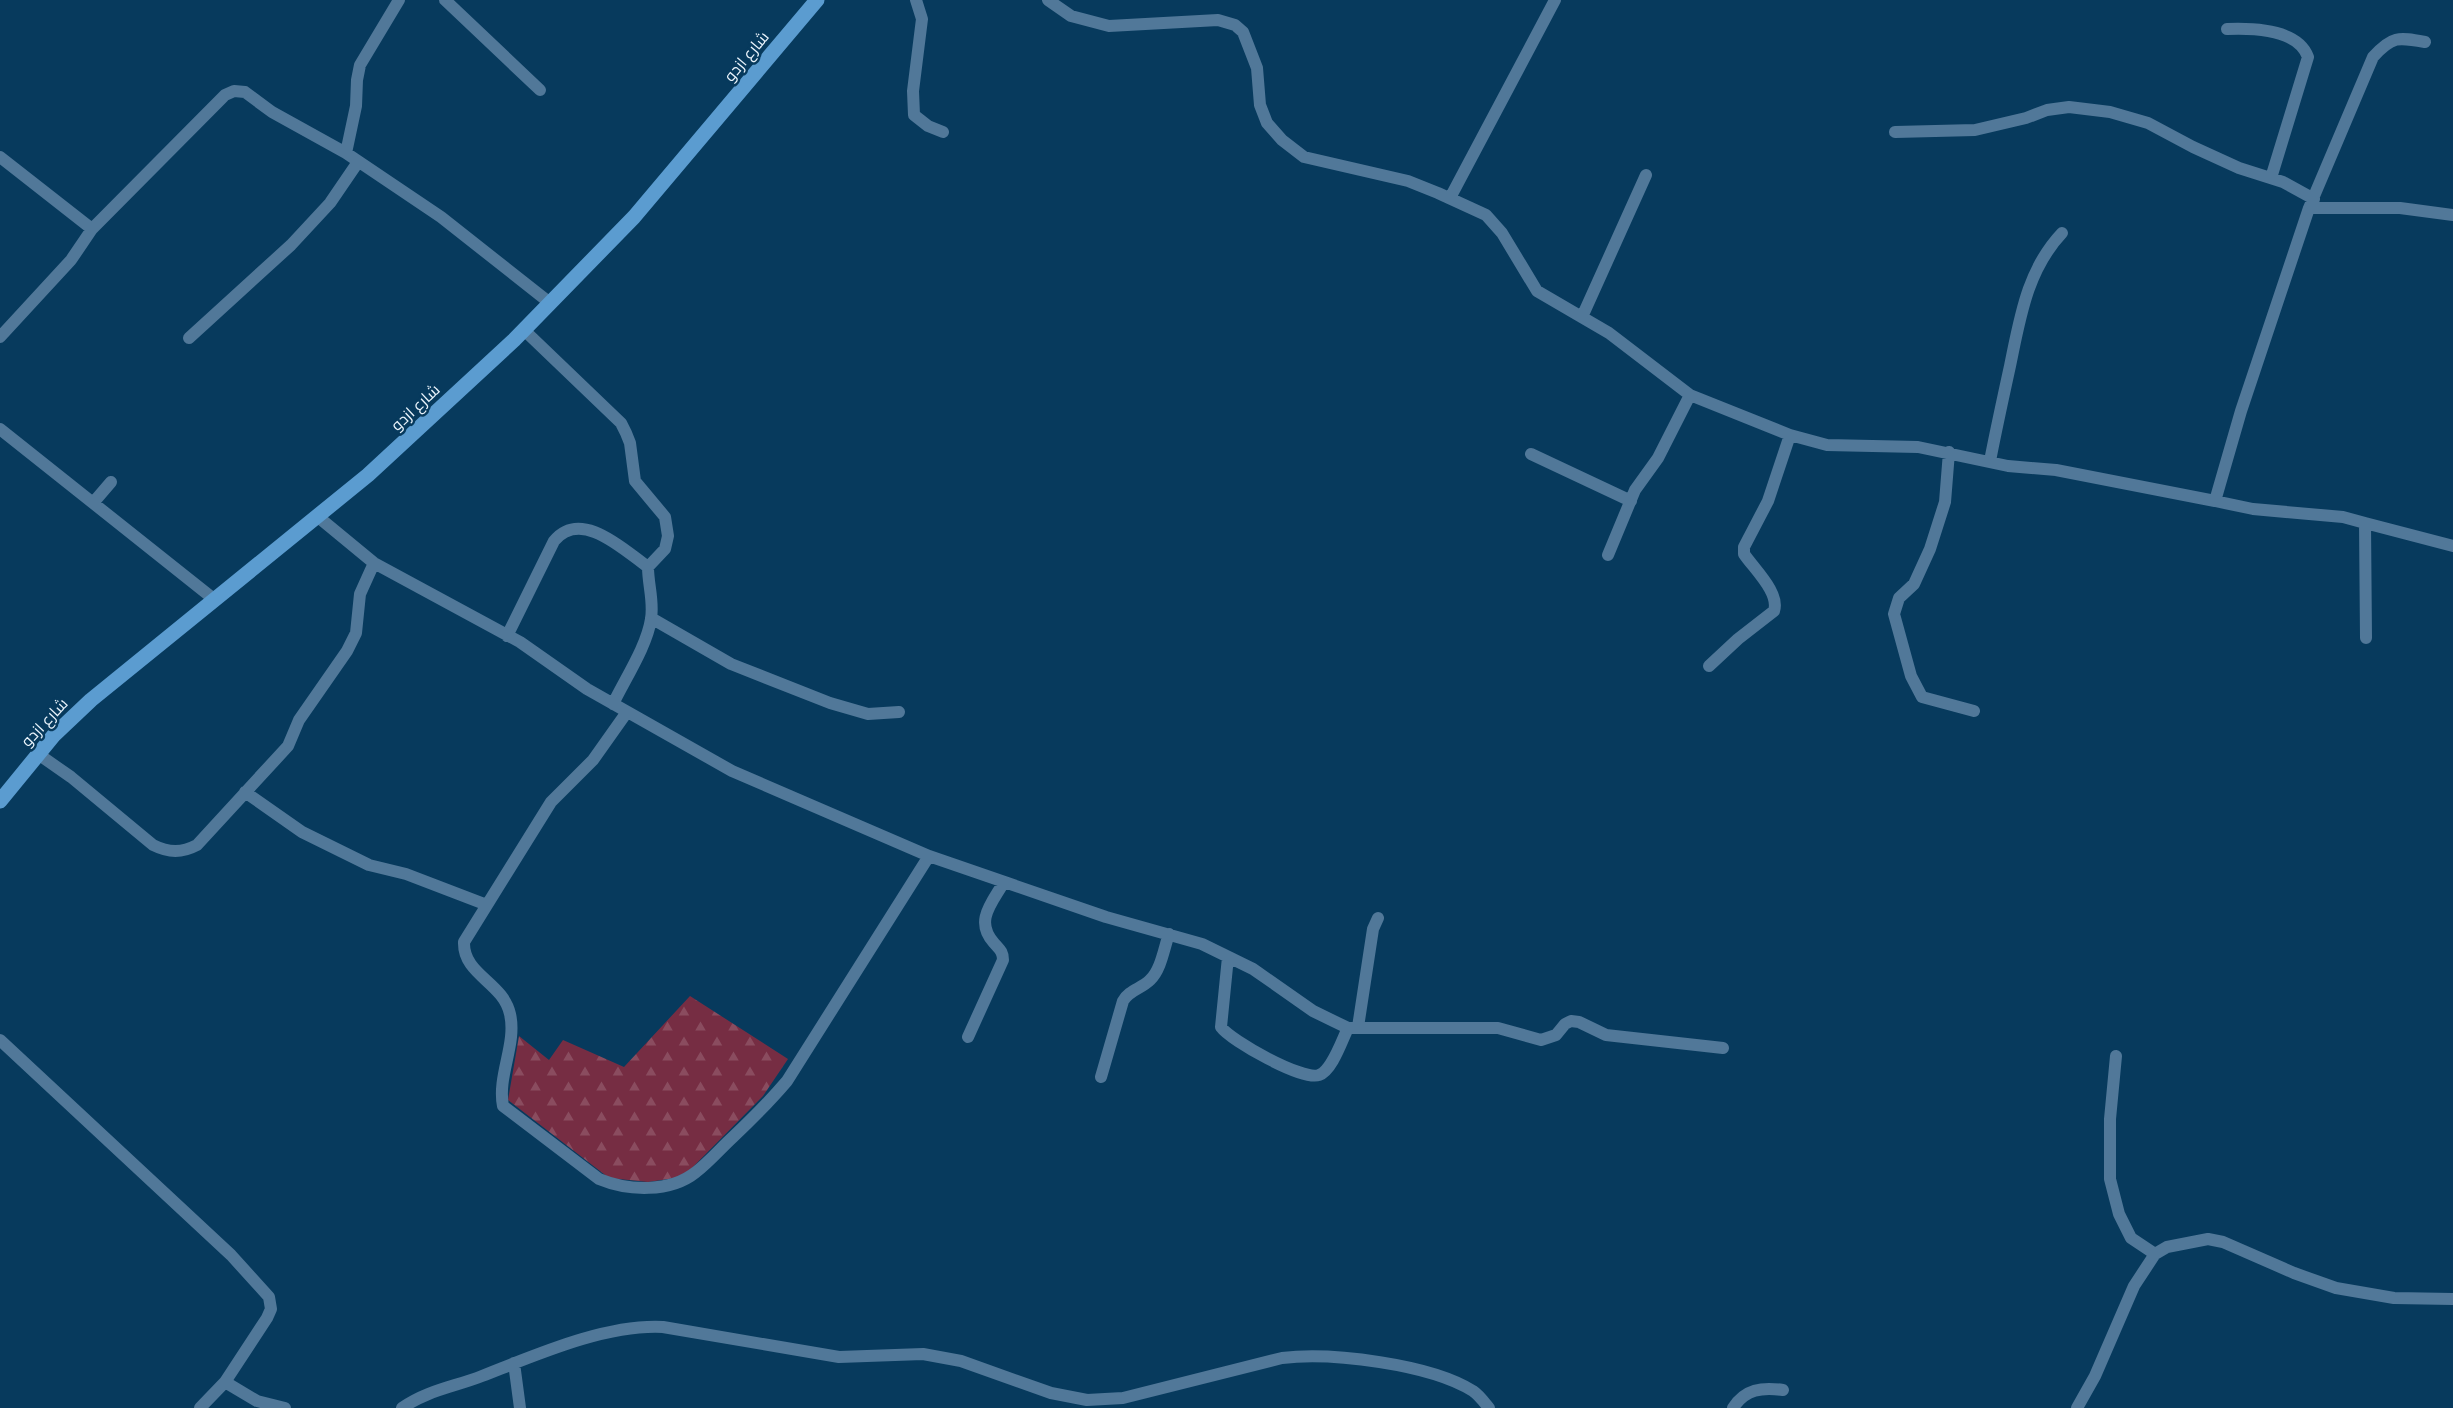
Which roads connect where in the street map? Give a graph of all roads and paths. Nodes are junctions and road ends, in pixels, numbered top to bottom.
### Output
1 (399, 0) edge
2 (445, 0) edge
3 (817, 0) edge
4 (916, 0) edge
5 (1048, 0) edge
6 (1555, 0) edge
7 (2227, 29) dead end
8 (2424, 42) dead end
9 (540, 90) dead end
10 (943, 132) dead end
11 (1895, 132) dead end
12 (346, 153) junction
13 (0, 157) edge
14 (358, 162) junction
15 (1646, 175) dead end
16 (2271, 178) junction
17 (1450, 198) junction
18 (2311, 204) junction
19 (2453, 215) edge
20 (92, 230) junction
21 (2062, 234) dead end
22 (550, 303) junction
23 (1582, 317) junction
24 (524, 330) junction
25 (0, 338) edge
26 (189, 338) dead end
27 (1690, 395) junction
28 (0, 429) edge
29 (1790, 435) junction
30 (1949, 452) junction
31 (1531, 454) dead end
32 (1990, 461) junction
33 (111, 482) dead end
34 (1631, 501) junction
35 (2215, 501) junction
36 (93, 503) junction
37 (317, 516) junction
38 (2365, 523) junction
39 (2453, 546) edge
40 (1608, 555) dead end
41 (374, 563) junction
42 (648, 567) junction
43 (216, 600) junction
44 (651, 618) junction
45 (507, 636) junction
46 (2366, 638) dead end
47 (1710, 666) dead end
48 (613, 704) junction
49 (1974, 711) dead end
50 (627, 712) junction
51 (899, 712) dead end
52 (38, 754) junction
53 (245, 792) junction
54 (0, 801) edge
55 (929, 856) junction
56 (1004, 882) junction
57 (487, 904) junction
58 (1378, 918) dead end
59 (1169, 934) junction
60 (1228, 957) junction
61 (1353, 1028) junction
62 (968, 1038) dead end
63 (0, 1040) edge
64 (1723, 1048) dead end
65 (2116, 1056) dead end
66 (1101, 1077) dead end
67 (2155, 1254) junction
68 (2453, 1299) edge
69 (514, 1363) junction
70 (225, 1382) junction
71 (1783, 1389) dead end
72 (200, 1408) edge
73 (285, 1408) edge
74 (402, 1408) edge
75 (520, 1408) edge
76 (1489, 1408) edge
77 (1733, 1408) edge
78 (2076, 1408) edge

1 - 12 street
2 - 9 street
3 - 22 street, شارع ازدو
4 - 10 street
5 - 17 street
6 - 17 street
7 - 16 street
8 - 18 street
11 - 16 street
12 - 14 street
12 - 20 street
13 - 20 street
14 - 22 street
14 - 26 street
15 - 23 street
16 - 18 street
17 - 23 street
18 - 19 street
18 - 35 street
20 - 25 street
21 - 32 street
22 - 24 street, شارع ازدو
23 - 27 street
24 - 37 street, شارع ازدو
24 - 42 street
27 - 29 street
27 - 34 street
28 - 36 street
29 - 30 street
29 - 47 street
30 - 32 street
30 - 49 street
31 - 34 street
32 - 35 street
33 - 36 street
34 - 40 street
35 - 38 street
36 - 43 street
37 - 41 street
37 - 43 street, شارع ازدو
38 - 39 street
38 - 46 street
41 - 45 street
41 - 53 street
42 - 44 street
42 - 45 street
43 - 52 street, شارع ازدو
44 - 48 street
44 - 51 street
45 - 48 street
48 - 50 street
50 - 55 street
50 - 57 street
52 - 53 street
52 - 54 street, شارع ازدو
53 - 57 street
55 - 56 street
55 - 57 street
56 - 59 street
56 - 62 street
58 - 61 street
59 - 60 street
59 - 66 street
60 - 61 street
60 - 61 street
61 - 64 street
63 - 70 street
65 - 67 street
67 - 68 street
67 - 78 street
69 - 74 street
69 - 75 street
69 - 76 street
70 - 72 street
70 - 73 street
71 - 77 street

